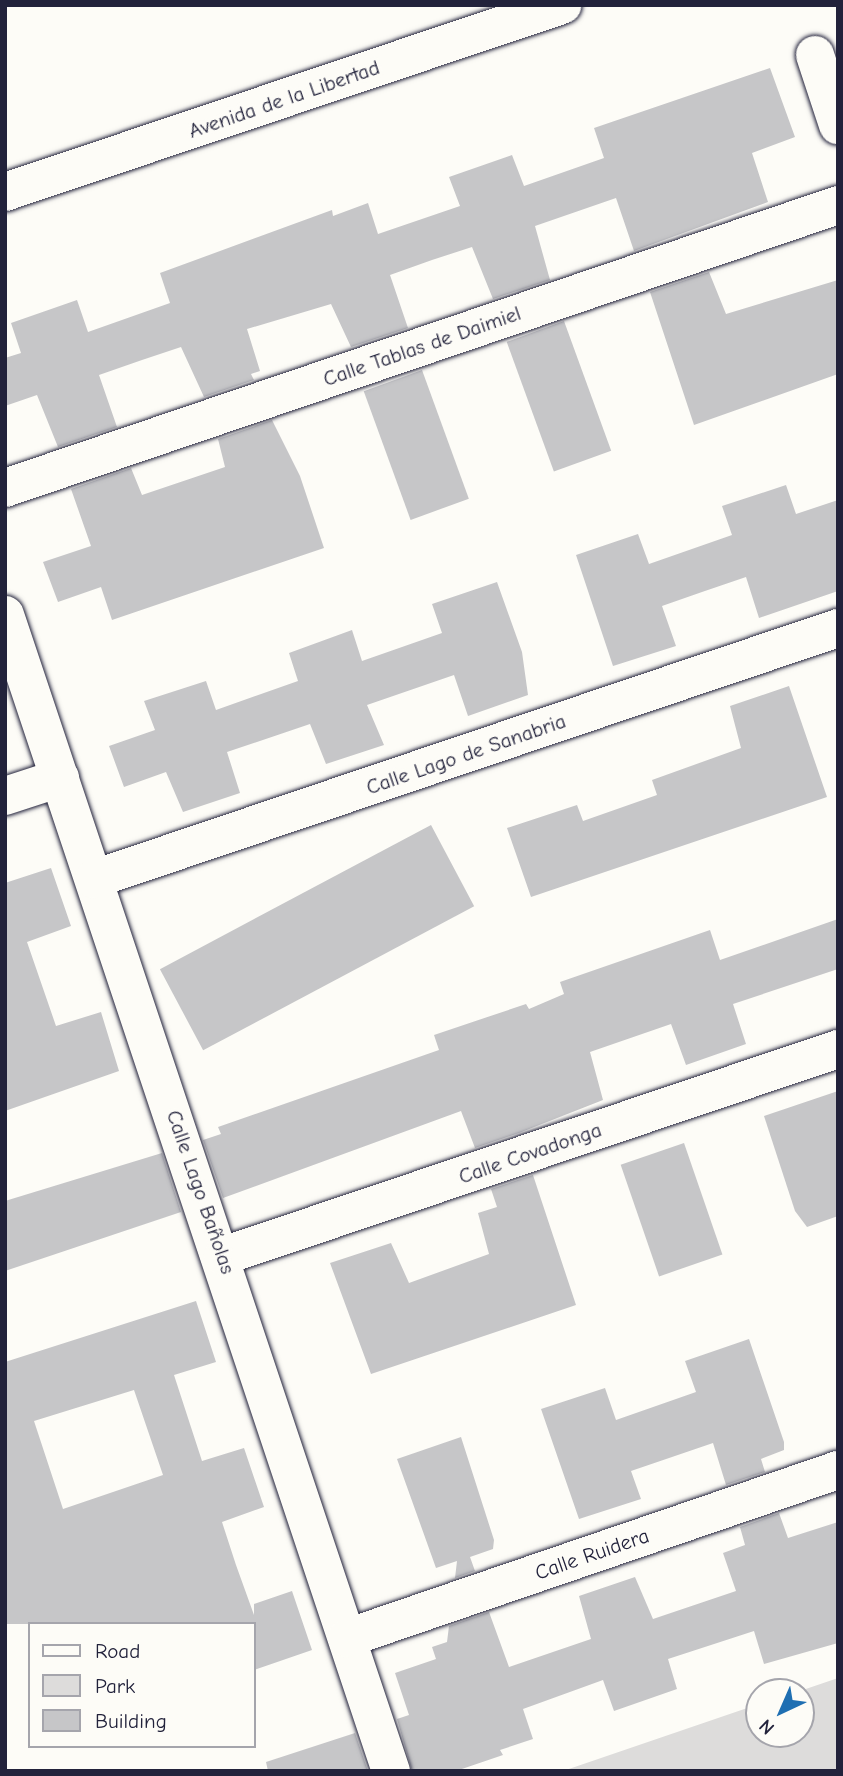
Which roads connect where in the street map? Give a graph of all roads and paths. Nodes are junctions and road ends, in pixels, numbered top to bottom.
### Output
1 (562, 5) edge
2 (815, 55) dead end
3 (838, 125) edge
4 (5, 192) edge
5 (838, 205) edge
6 (5, 488) edge
7 (5, 615) edge
8 (838, 628) edge
9 (60, 778) junction
10 (5, 796) edge
11 (94, 879) junction
12 (838, 1049) edge
13 (223, 1256) junction
14 (838, 1471) edge
15 (347, 1638) junction
16 (391, 1771) edge

1 - 4 street, Avenida de la Libertad
2 - 3 street
5 - 6 street, Calle Tablas de Daimiel
7 - 9 street, Calle Lago Bañolas
8 - 11 street, Calle Lago de Sanabria
9 - 10 street
9 - 11 street, Calle Lago Bañolas
11 - 13 street, Calle Lago Bañolas
12 - 13 street, Calle Covadonga
13 - 15 street, Calle Lago Bañolas
14 - 15 street, Calle Ruidera
15 - 16 street, Calle Lago Bañolas

